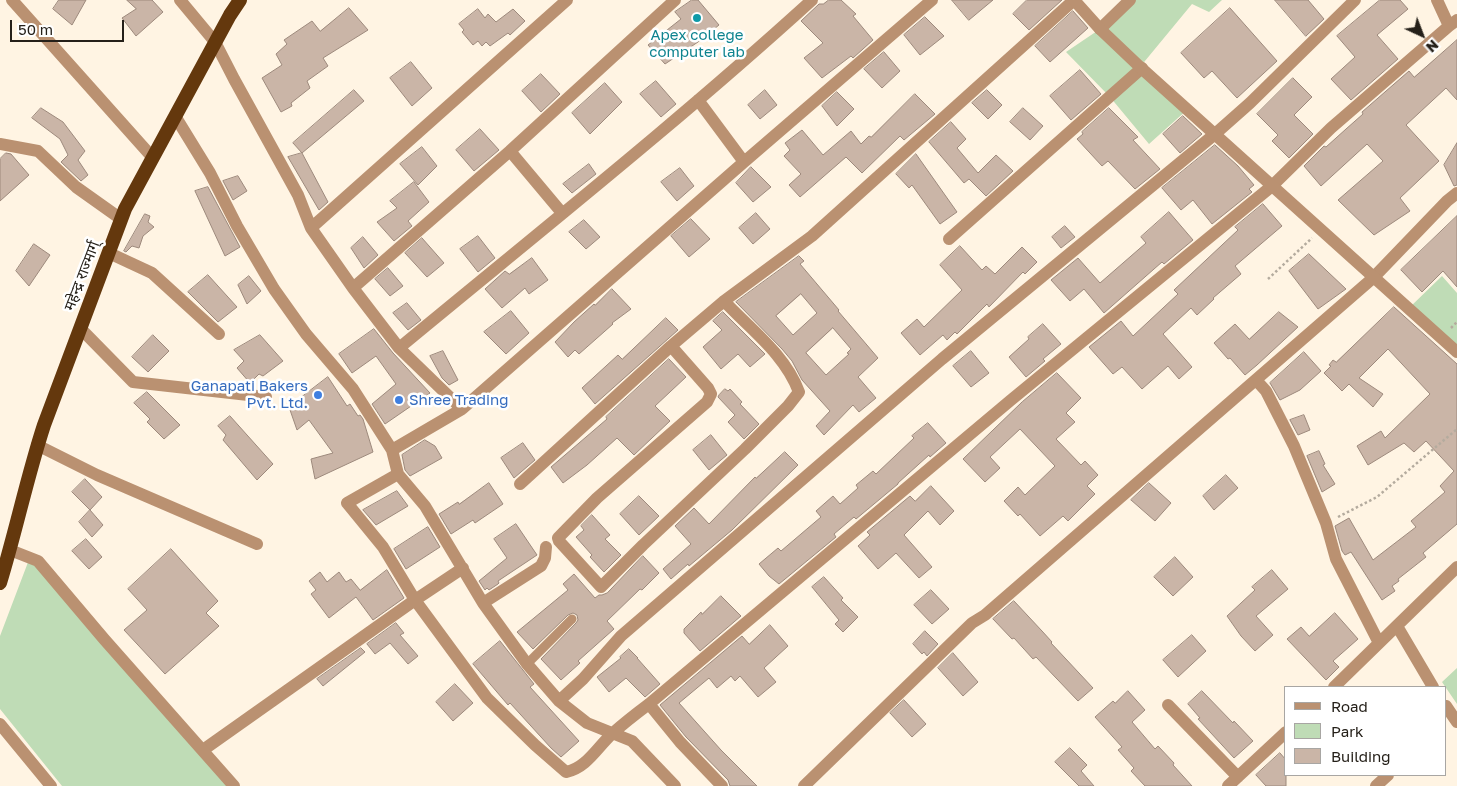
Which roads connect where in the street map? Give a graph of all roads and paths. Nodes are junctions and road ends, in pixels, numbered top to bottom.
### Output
1 (12, 0) edge
2 (180, 0) edge
3 (240, 0) edge
4 (567, 0) edge
5 (675, 0) edge
6 (812, 0) edge
7 (932, 0) edge
8 (1074, 0) edge
9 (1130, 0) edge
10 (1356, 0) edge
11 (1437, 0) edge
12 (1453, 23) edge
13 (1100, 29) junction
14 (215, 42) junction
15 (1142, 68) junction
16 (698, 100) junction
17 (175, 116) junction
18 (1215, 134) junction
19 (0, 144) edge
20 (510, 151) junction
21 (152, 158) junction
22 (744, 162) junction
23 (1272, 186) junction
24 (1457, 194) edge
25 (562, 213) junction
26 (121, 219) junction
27 (311, 228) junction
28 (1321, 230) junction
29 (949, 239) dead end
30 (109, 252) junction
31 (1373, 278) junction
32 (1268, 279) dead end
33 (353, 288) junction
34 (724, 301) junction
35 (80, 328) junction
36 (219, 334) dead end
37 (671, 346) junction
38 (399, 348) junction
39 (1457, 352) edge
40 (1256, 380) junction
41 (266, 397) dead end
42 (462, 409) junction
43 (1457, 429) edge
44 (37, 445) junction
45 (392, 450) junction
46 (398, 474) junction
47 (520, 484) dead end
48 (1326, 523) junction
49 (257, 544) dead end
50 (546, 547) dead end
51 (10, 550) junction
52 (1457, 567) edge
53 (463, 568) junction
54 (0, 583) edge
55 (415, 600) junction
56 (483, 603) junction
57 (572, 619) dead end
58 (1396, 626) junction
59 (1379, 643) junction
60 (527, 664) junction
61 (1336, 686) edge
62 (1432, 686) edge
63 (559, 701) junction
64 (649, 704) junction
65 (1168, 705) dead end
66 (1447, 707) edge
67 (1457, 722) edge
68 (0, 724) edge
69 (612, 734) junction
70 (1284, 734) edge
71 (203, 750) junction
72 (1387, 776) edge
73 (1238, 777) junction
74 (51, 786) edge
75 (234, 786) edge
76 (675, 786) edge
77 (722, 786) edge
78 (804, 786) edge
79 (1228, 786) edge
80 (1376, 786) edge

1 - 21 street
2 - 14 street
3 - 14 highway, महेन्द्र राज्मार्ग्
4 - 27 street
5 - 20 street
6 - 16 street
7 - 22 street
8 - 13 street
8 - 34 street
9 - 13 street
10 - 18 street
11 - 12 street
12 - 23 street
13 - 15 street
14 - 17 highway, महेन्द्र राज्मार्ग्
14 - 27 street
15 - 18 street
15 - 29 street
16 - 22 street
16 - 25 street
17 - 21 highway, महेन्द्र राज्मार्ग्
17 - 45 street
18 - 23 street
18 - 63 street
19 - 26 street
20 - 25 street
20 - 33 street
21 - 26 highway, महेन्द्र राज्मार्ग्
22 - 42 street
23 - 28 street
23 - 64 street
24 - 31 street
25 - 38 street
26 - 30 highway, महेन्द्र राज्मार्ग्
27 - 33 street
28 - 31 street
28 - 32 path
30 - 35 highway, महेन्द्र राज्मार्ग्
30 - 36 street
31 - 39 street
31 - 40 street
33 - 38 street
34 - 37 street
34 - 37 street
35 - 41 street
35 - 44 highway, महेन्द्र राज्मार्ग्
37 - 47 street
38 - 42 street
40 - 48 street
40 - 78 street
42 - 45 street
43 - 48 path
44 - 49 street
44 - 51 highway, महेन्द्र राज्मार्ग्
45 - 46 street
46 - 53 street
46 - 55 street
48 - 59 street
50 - 56 street
51 - 54 highway, महेन्द्र राज्मार्ग्
51 - 71 street
52 - 58 street
53 - 55 street
53 - 56 street
55 - 69 street
55 - 71 street
56 - 60 street
57 - 60 lane
58 - 59 street
58 - 62 street
59 - 61 street
60 - 63 street
63 - 69 street
64 - 69 street
64 - 77 street
65 - 73 street
66 - 67 street
68 - 74 street
69 - 76 street
70 - 73 street
71 - 75 street
72 - 80 street
73 - 79 street

